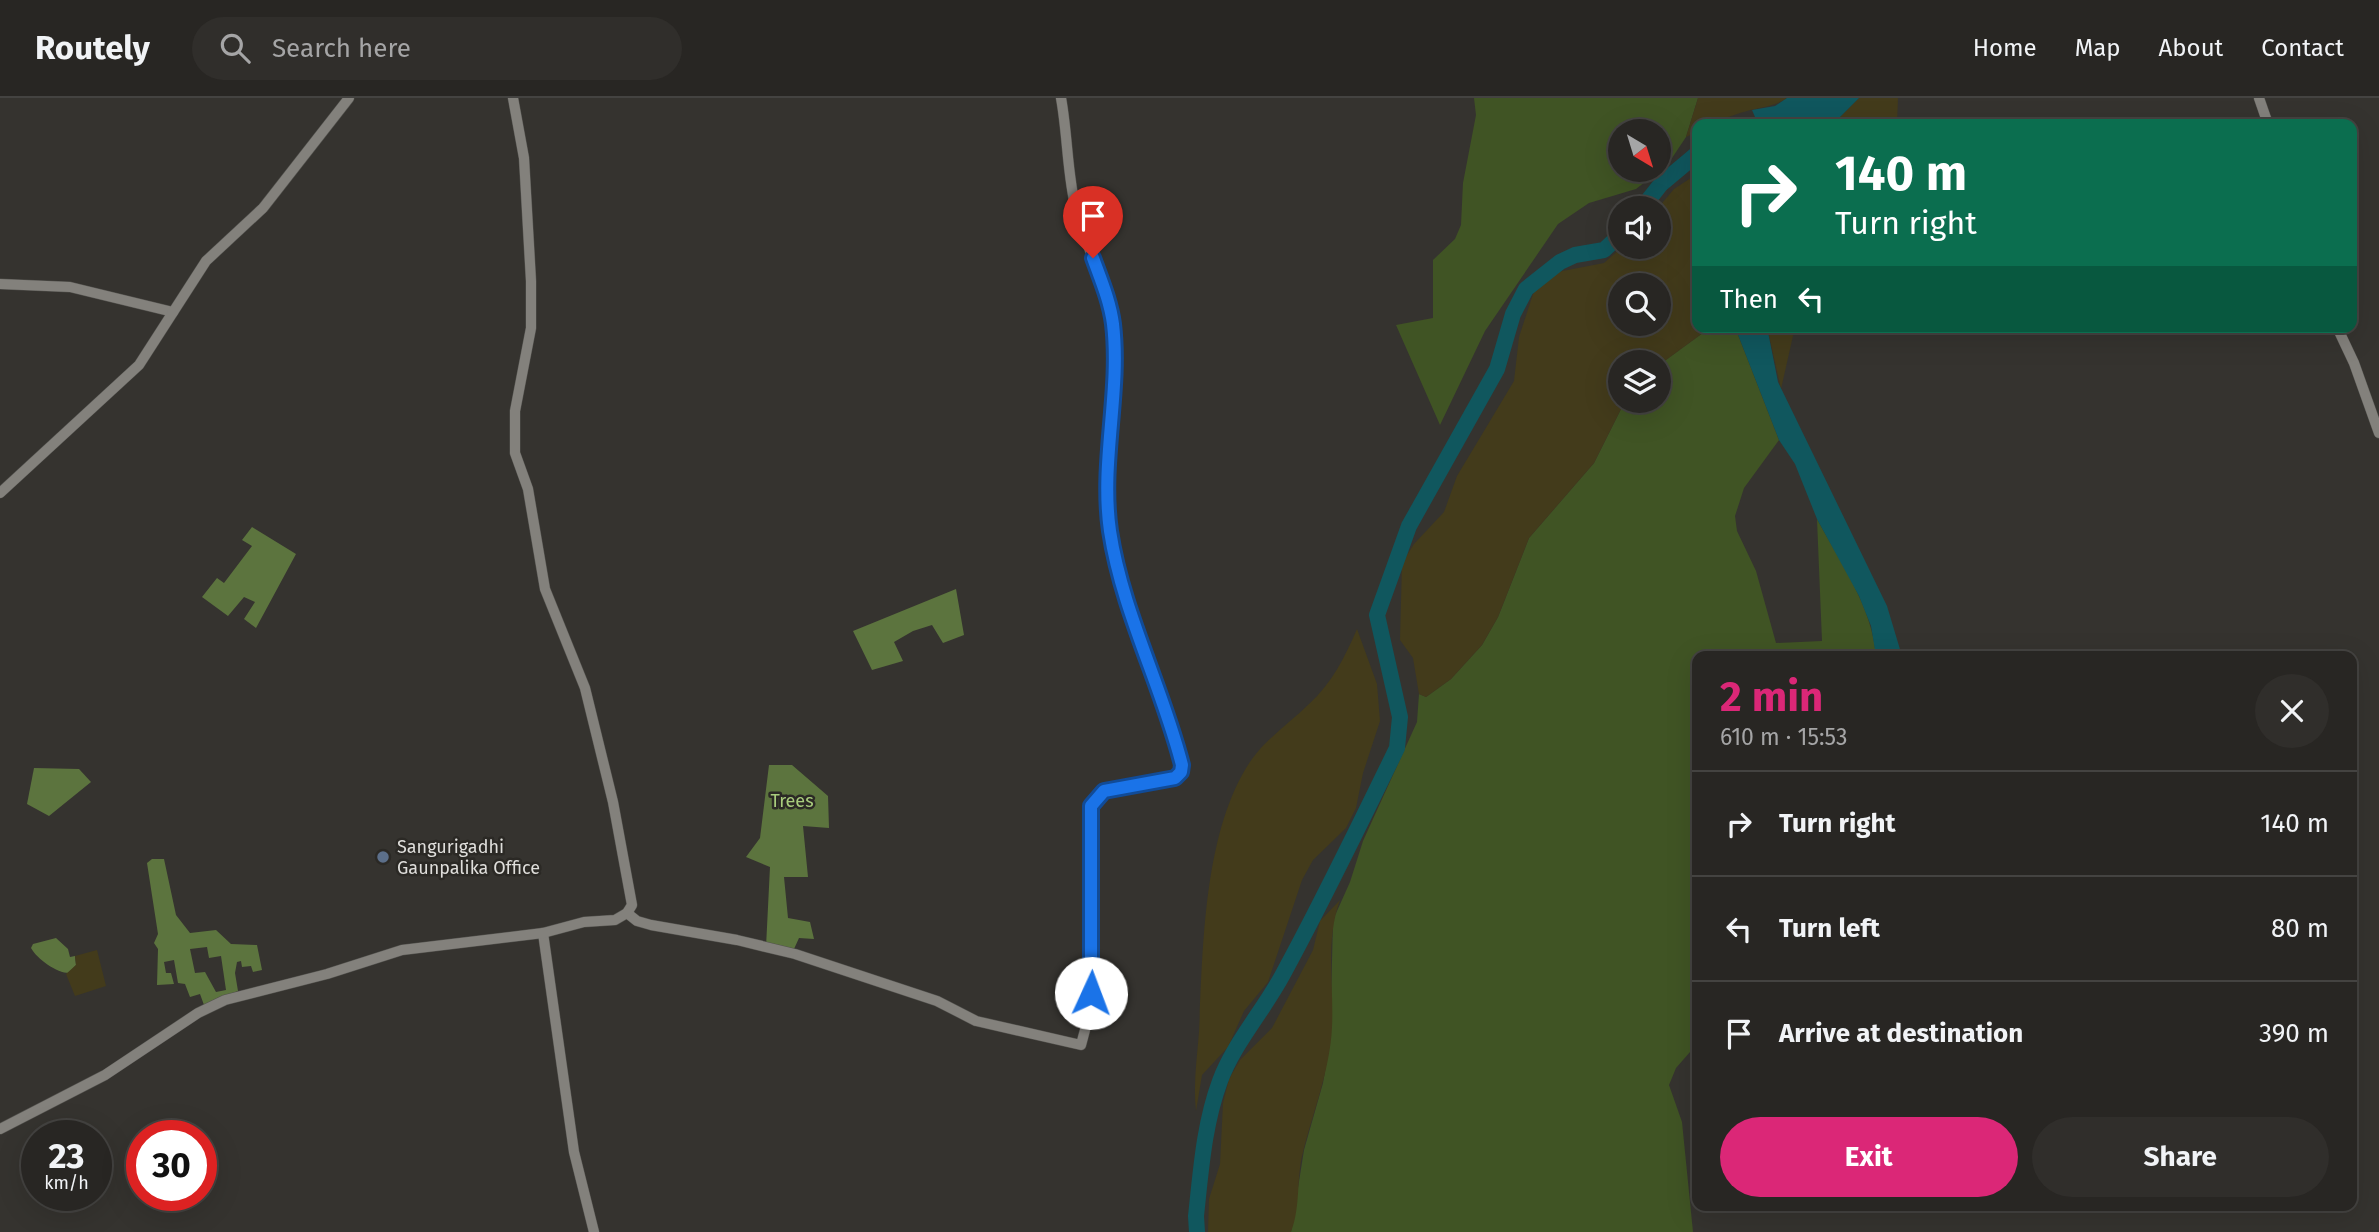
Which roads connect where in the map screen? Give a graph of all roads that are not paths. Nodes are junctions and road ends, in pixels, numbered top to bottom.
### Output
1 (348, 98) edge
2 (513, 98) edge
3 (1061, 98) edge
4 (2259, 98) edge
5 (2266, 119) edge
6 (0, 284) edge
7 (173, 312) junction
8 (2340, 333) edge
9 (2379, 433) edge
10 (0, 493) edge
11 (627, 913) junction
12 (543, 933) junction
13 (0, 1129) edge
14 (594, 1232) edge

1 - 7 street
2 - 11 street
3 - 11 street
4 - 5 street
6 - 7 street
7 - 10 street
8 - 9 street
11 - 12 street
12 - 13 street
12 - 14 street

